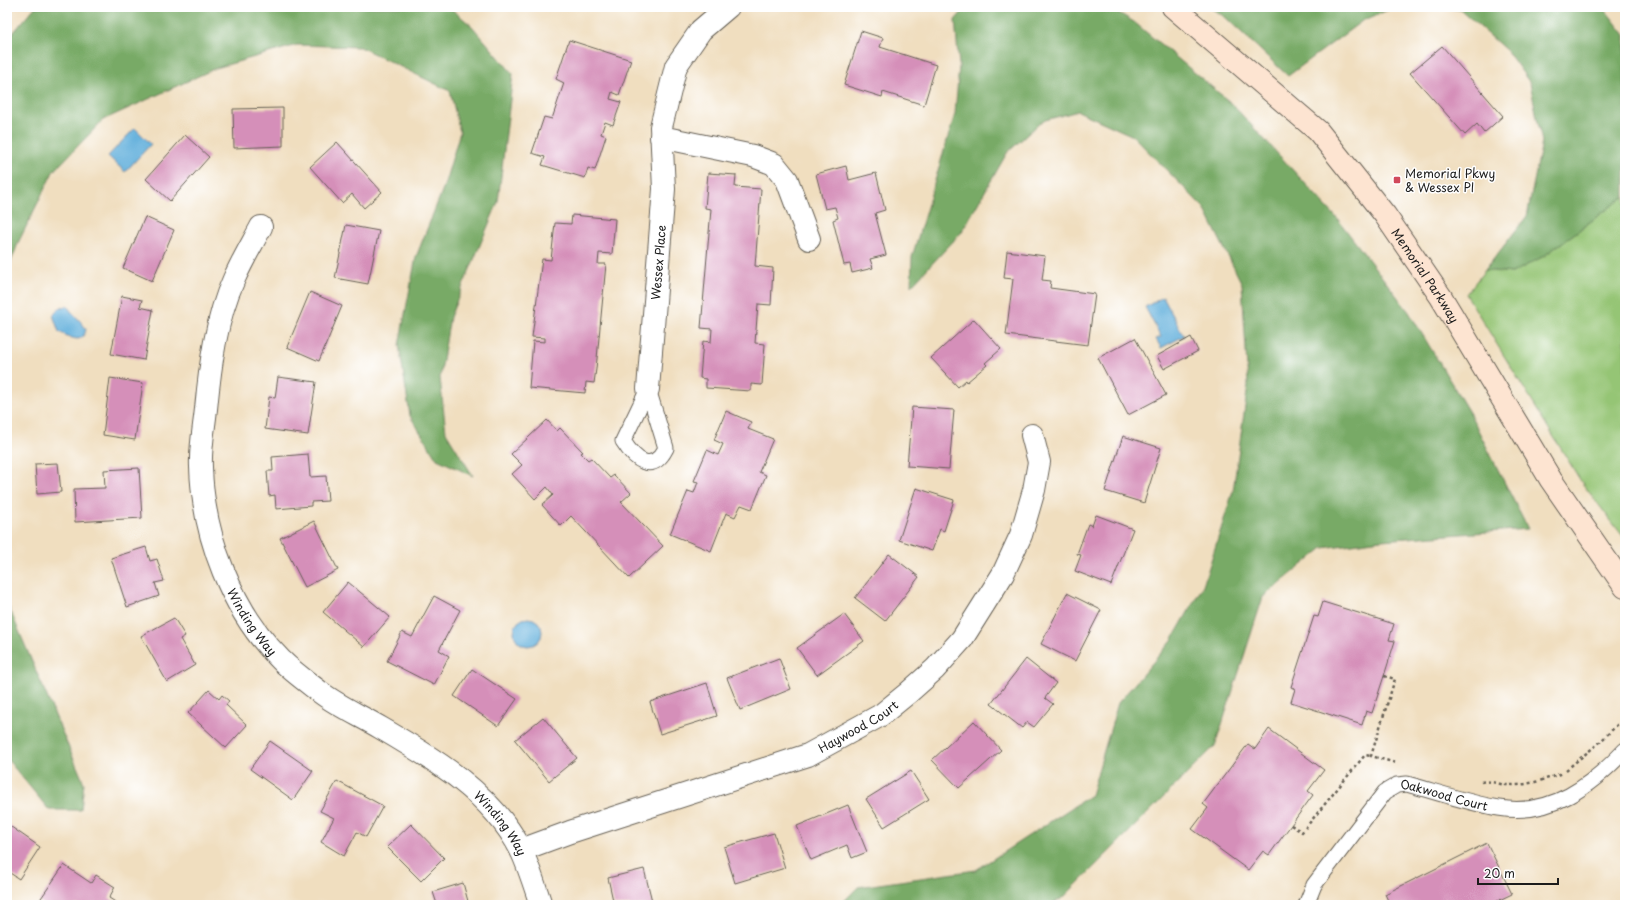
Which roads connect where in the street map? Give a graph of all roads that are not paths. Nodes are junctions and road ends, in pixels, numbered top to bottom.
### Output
1 (728, 7) edge
2 (1173, 7) edge
3 (661, 137) junction
4 (261, 227) dead end
5 (809, 239) dead end
6 (648, 389) dead end
7 (1032, 434) dead end
8 (1625, 587) edge
9 (1625, 750) edge
10 (521, 850) junction
11 (541, 905) edge
12 (1306, 905) edge

1 - 3 street, Wessex Place
2 - 8 main road, Memorial Parkway
3 - 5 street
3 - 6 street, Wessex Place
4 - 10 street, Winding Way
7 - 10 street, Haywood Court
9 - 12 lane, Oakwood Court
10 - 11 street, Winding Way

